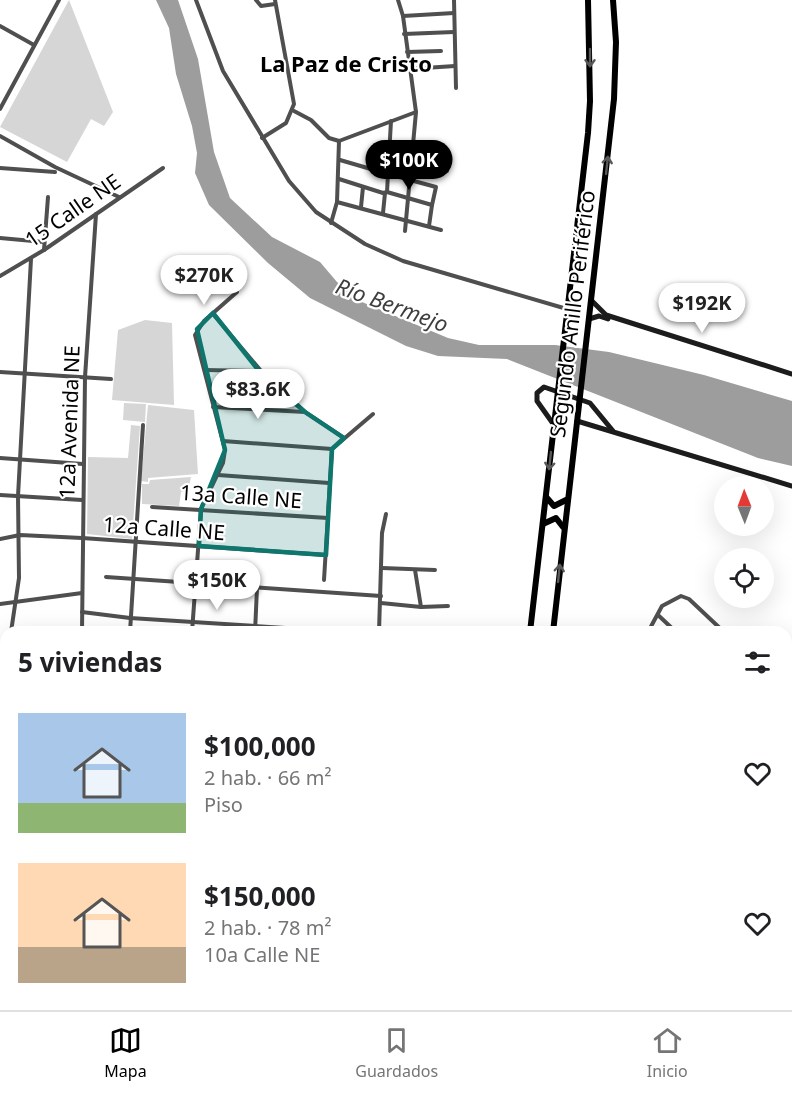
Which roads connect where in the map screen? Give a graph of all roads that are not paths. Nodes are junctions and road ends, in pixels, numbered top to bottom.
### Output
1 (58, 0) edge
2 (196, 0) edge
3 (256, 0) edge
4 (398, 0) edge
5 (454, 0) edge
6 (613, 0) edge
7 (275, 2) edge
8 (589, 2) edge
9 (454, 13) junction
10 (403, 16) junction
11 (0, 26) edge
12 (454, 32) junction
13 (404, 34) junction
14 (34, 45) junction
15 (441, 51) dead end
16 (407, 52) junction
17 (455, 66) junction
18 (409, 69) junction
19 (456, 88) dead end
20 (0, 109) edge
21 (294, 111) junction
22 (416, 112) junction
23 (391, 121) junction
24 (0, 136) edge
25 (262, 138) junction
26 (339, 141) junction
27 (389, 154) junction
28 (340, 160) junction
29 (411, 161) junction
30 (0, 168) edge
31 (163, 168) dead end
32 (447, 171) dead end
33 (55, 172) dead end
34 (388, 174) junction
35 (339, 179) junction
36 (410, 180) junction
37 (363, 187) junction
38 (386, 192) junction
39 (48, 197) dead end
40 (119, 197) junction
41 (408, 199) junction
42 (337, 201) junction
43 (432, 205) junction
44 (361, 207) junction
45 (382, 213) junction
46 (96, 214) junction
47 (406, 221) junction
48 (331, 223) junction
49 (429, 226) junction
50 (441, 230) dead end
51 (405, 231) dead end
52 (0, 238) edge
53 (44, 242) junction
54 (44, 250) junction
55 (31, 259) junction
56 (0, 276) edge
57 (237, 292) dead end
58 (592, 301) junction
59 (568, 309) junction
60 (213, 313) junction
61 (590, 319) junction
62 (205, 370) junction
63 (259, 371) junction
64 (0, 372) edge
65 (24, 373) junction
66 (792, 375) edge
67 (85, 377) junction
68 (111, 379) dead end
69 (213, 407) junction
70 (305, 412) junction
71 (373, 414) dead end
72 (577, 421) junction
73 (142, 425) dead end
74 (554, 426) junction
75 (613, 431) junction
76 (344, 438) junction
77 (223, 441) junction
78 (332, 449) junction
79 (0, 458) edge
80 (20, 459) junction
81 (83, 464) junction
82 (218, 475) junction
83 (329, 483) junction
84 (792, 486) edge
85 (0, 495) edge
86 (18, 496) junction
87 (547, 498) junction
88 (82, 500) junction
89 (566, 500) junction
90 (152, 507) dead end
91 (201, 509) junction
92 (386, 514) dead end
93 (328, 518) junction
94 (543, 524) junction
95 (563, 527) junction
96 (20, 535) junction
97 (82, 538) junction
98 (0, 539) edge
99 (136, 542) junction
100 (199, 546) junction
101 (326, 555) junction
102 (382, 568) junction
103 (415, 570) junction
104 (435, 570) dead end
105 (106, 577) dead end
106 (133, 579) junction
107 (324, 580) dead end
108 (196, 584) junction
109 (257, 588) junction
110 (82, 593) junction
111 (381, 596) junction
112 (15, 602) junction
113 (381, 603) junction
114 (0, 604) edge
115 (448, 606) dead end
116 (422, 607) junction
117 (82, 612) junction
118 (658, 615) junction
119 (130, 618) junction
120 (193, 620) junction
121 (255, 625) junction
122 (12, 626) edge
123 (82, 626) edge
124 (130, 626) edge
125 (192, 626) edge
126 (268, 626) edge
127 (379, 626) edge
128 (531, 626) edge
129 (553, 626) edge
130 (652, 626) edge
131 (670, 626) edge
132 (718, 626) edge

1 - 14 street
2 - 25 street
3 - 7 street
4 - 10 street
5 - 9 street
58 -> 6 main road, Segundo Anillo Periférico
7 - 21 street
8 -> 59 main road, Segundo Anillo Periférico
9 - 10 street
9 - 12 street
10 - 13 street
11 - 14 street
12 - 13 street
12 - 17 street
13 - 16 street
14 - 20 street
15 - 16 street
16 - 18 street
17 - 18 street
17 - 19 street
18 - 22 street
21 - 25 street
21 - 26 street
22 - 23 street
22 - 29 street
23 - 26 street
23 - 27 street
24 - 40 street
25 - 48 street
26 - 28 street
27 - 29 street
27 - 34 street
28 - 34 street
28 - 35 street
29 - 32 street
29 - 36 street
30 - 33 street
31 - 40 street, 15 Calle NE
34 - 36 street
34 - 38 street
35 - 37 street
35 - 42 street
36 - 41 street
36 - 43 street
37 - 38 street
37 - 44 street
38 - 41 street
38 - 45 street
39 - 53 street
40 - 46 street, 15 Calle NE
41 - 43 street
41 - 47 street
42 - 44 street
42 - 48 street
43 - 49 street
44 - 45 street
45 - 47 street
46 - 54 street, 15 Calle NE
46 - 67 street, 12a Avenida NE
47 - 49 street
47 - 51 street
48 - 59 street
49 - 50 street
52 - 53 street
53 - 54 street
54 - 55 street, 15 Calle NE
55 - 56 street, 15 Calle NE
55 - 65 street
57 - 60 street
58 - 61 main road, Segundo Anillo Periférico
58 - 66 main road
59 - 74 main road, Segundo Anillo Periférico
60 - 62 street
60 - 63 street
61 - 66 main road
61 - 72 main road, Segundo Anillo Periférico
62 - 63 street
62 - 69 street
63 - 70 street
64 - 65 street
65 - 67 street
65 - 80 street
67 - 68 street
67 - 81 street, 12a Avenida NE
69 - 70 street
69 - 77 street
70 - 76 street
71 - 76 street
72 - 75 main road
72 - 89 main road, Segundo Anillo Periférico
73 - 99 street
74 - 75 main road
74 -> 87 main road, Segundo Anillo Periférico
75 - 84 main road
76 - 78 street
77 - 78 street
77 - 82 street
78 - 83 street
79 - 80 street
80 - 81 street
80 - 86 street
81 - 88 street, 12a Avenida NE
82 - 83 street
82 - 91 street
83 - 93 street
85 - 86 street
86 - 88 street
86 - 96 street
87 - 89 main road
87 - 94 main road, Segundo Anillo Periférico
88 - 97 street, 12a Avenida NE
89 - 95 main road, Segundo Anillo Periférico
90 - 91 street, 13a Calle NE
91 - 93 street, 13a Calle NE
91 - 100 street
92 - 102 street
93 - 101 street
94 - 95 main road
94 - 128 main road, Segundo Anillo Periférico
129 -> 95 main road, Segundo Anillo Periférico
96 - 97 street, 12a Calle NE
96 - 98 street, 12a Calle NE
96 - 112 street
97 - 99 street, 12a Calle NE
97 - 110 street, 12a Avenida NE
99 - 100 street, 12a Calle NE
99 - 106 street
100 - 101 street, 12a Calle NE
100 - 108 street
101 - 107 street
102 - 103 street
102 - 111 street
103 - 104 street
103 - 116 street
105 - 106 street
106 - 108 street
106 - 119 street
108 - 109 street
108 - 120 street
109 - 111 street
109 - 121 street
110 - 112 street
110 - 117 street, 12a Avenida NE
111 - 113 street
112 - 114 street
112 - 122 street
113 - 116 street
113 - 127 street
115 - 116 street
117 - 119 street
117 - 123 street, 12a Avenida NE
118 - 130 street
118 - 131 street
118 - 132 street
119 - 120 street
119 - 124 street
120 - 121 street
120 - 125 street
121 - 126 street

